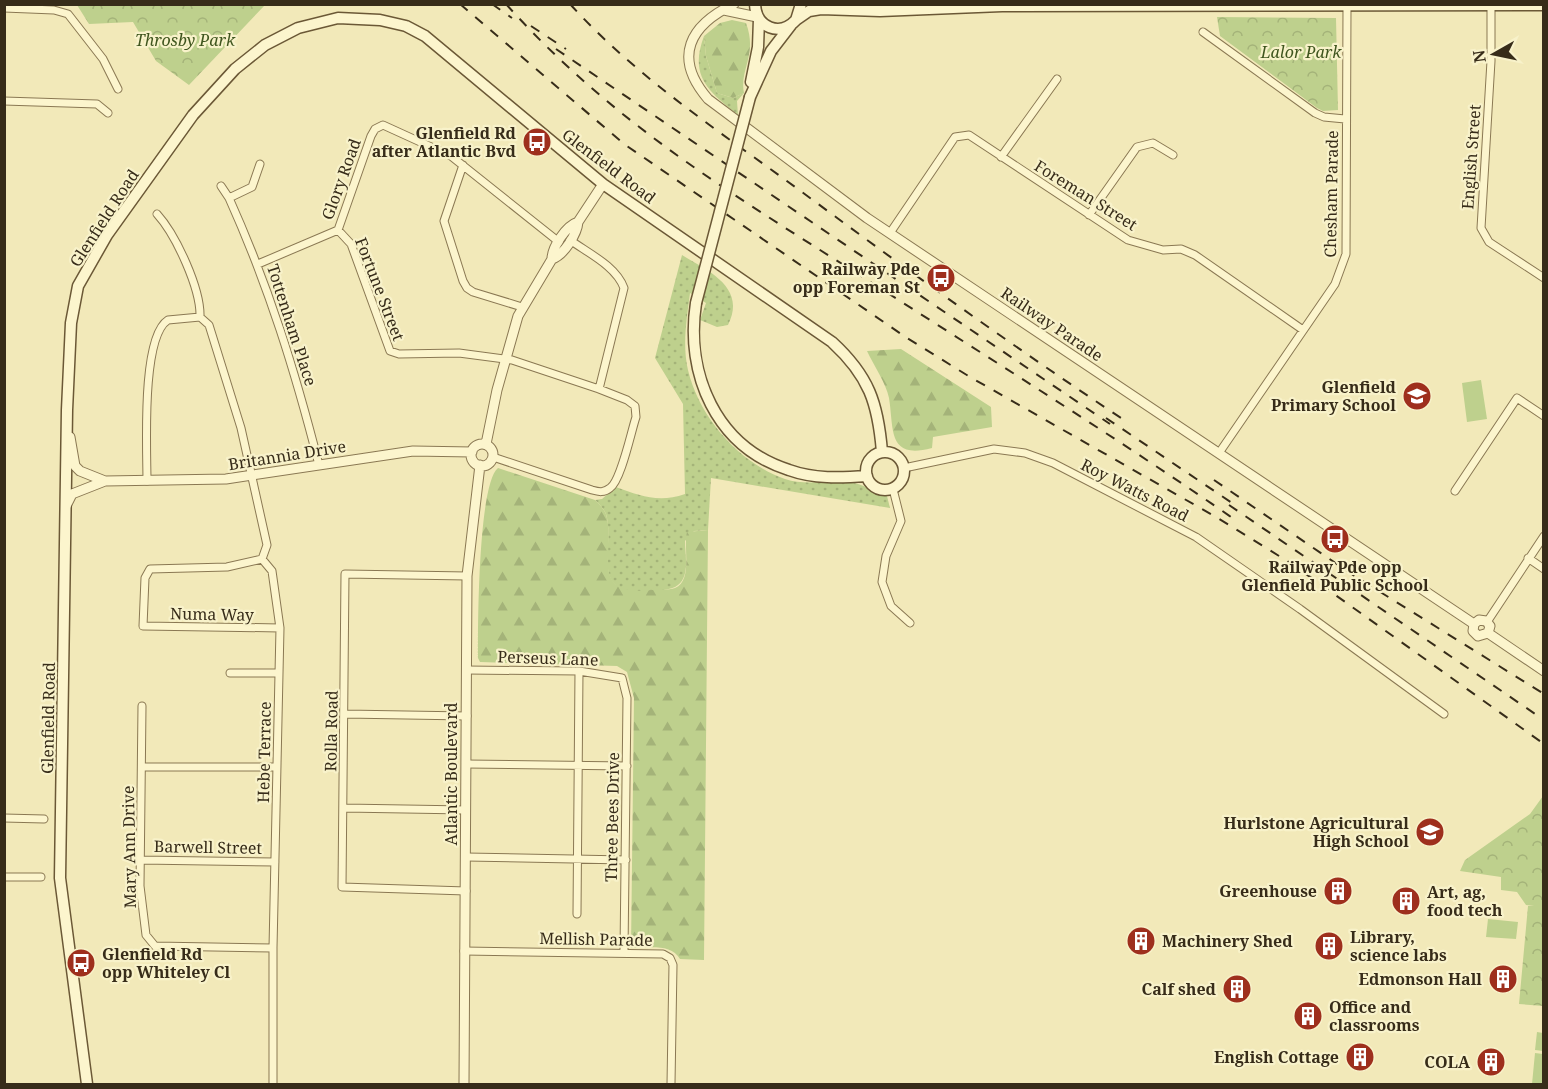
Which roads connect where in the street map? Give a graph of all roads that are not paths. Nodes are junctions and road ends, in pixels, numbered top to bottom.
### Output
1 (734, 4) edge
2 (755, 4) edge
3 (801, 4) edge
4 (975, 4) edge
5 (1095, 5) edge
6 (1226, 5) edge
7 (1458, 5) edge
8 (1491, 5) edge
9 (1544, 5) edge
10 (1002, 6) junction
11 (1347, 7) junction
12 (4, 9) edge
13 (722, 10) junction
14 (758, 18) junction
15 (794, 22) junction
16 (1203, 32) dead end
17 (1057, 79) dead end
18 (118, 89) dead end
19 (751, 96) junction
20 (4, 101) edge
21 (108, 113) dead end
22 (1345, 119) junction
23 (1173, 155) dead end
24 (1002, 157) junction
25 (260, 164) dead end
26 (463, 165) junction
27 (603, 184) junction
28 (221, 186) dead end
29 (229, 198) junction
30 (157, 214) dead end
31 (1089, 215) junction
32 (578, 222) junction
33 (338, 230) junction
34 (890, 233) junction
35 (570, 240) junction
36 (559, 242) junction
37 (552, 259) junction
38 (258, 264) junction
39 (1544, 278) edge
40 (522, 307) junction
41 (200, 317) junction
42 (1303, 330) junction
43 (506, 359) junction
44 (599, 389) junction
45 (67, 410) junction
46 (1544, 416) edge
47 (486, 444) junction
48 (472, 452) junction
49 (882, 452) junction
50 (1219, 453) junction
51 (493, 457) junction
52 (319, 465) junction
53 (480, 465) junction
54 (904, 468) junction
55 (252, 476) junction
56 (867, 476) junction
57 (105, 481) junction
58 (147, 481) junction
59 (892, 489) junction
60 (1455, 491) dead end
61 (65, 508) junction
62 (1544, 536) edge
63 (1528, 558) junction
64 (262, 559) junction
65 (1544, 569) edge
66 (467, 576) junction
67 (1487, 622) junction
68 (910, 623) dead end
69 (1474, 624) junction
70 (280, 628) junction
71 (1488, 633) junction
72 (466, 670) junction
73 (579, 671) junction
74 (1544, 671) edge
75 (230, 673) dead end
76 (279, 673) junction
77 (624, 683) joint
78 (142, 706) dead end
79 (345, 714) junction
80 (1444, 714) dead end
81 (466, 716) junction
82 (466, 764) junction
83 (578, 764) junction
84 (627, 766) junction
85 (142, 767) junction
86 (277, 767) junction
87 (344, 808) junction
88 (466, 810) junction
89 (4, 818) edge
90 (44, 819) dead end
91 (466, 857) junction
92 (577, 859) junction
93 (141, 860) junction
94 (626, 860) junction
95 (275, 862) junction
96 (4, 877) edge
97 (41, 877) dead end
98 (466, 891) junction
99 (577, 914) dead end
100 (273, 948) junction
101 (464, 951) junction
102 (624, 952) junction
103 (87, 1084) edge
104 (273, 1084) edge
105 (464, 1084) edge
106 (671, 1084) edge

1 - 13 street, Railway Parade
2 - 14 main road
3 - 15 main road
4 - 10 main road
5 - 6 main road
5 - 10 main road
6 - 11 main road
7 - 8 main road
7 - 11 main road
8 - 9 main road
8 - 39 street, English Street
10 - 15 main road
11 - 22 street, Chesham Parade
12 - 18 street
13 - 14 street
13 - 34 street, Railway Parade
14 - 15 main road
14 - 19 main road
15 - 19 main road
16 - 22 street
17 - 24 street
19 - 56 main road, bridge
20 - 21 street
22 - 42 street, Chesham Parade
23 - 31 street
24 - 31 street, Foreman Street
24 - 34 street, Foreman Street
25 - 29 street
26 - 33 street, Glory Road
26 - 36 street, Glory Road
26 - 40 street
27 - 32 street
27 - 45 main road, Glenfield Road
27 - 49 main road, Glenfield Road
28 - 29 street, Tottenham Place
29 - 38 street, Tottenham Place
30 - 41 street
31 - 42 street, Foreman Street
32 - 35 street
32 - 36 street
33 - 38 street, Glory Road
33 - 43 street, Fortune Street
34 - 50 street, Railway Parade
35 - 37 street
35 - 44 street
36 - 37 street
37 - 40 street
38 - 52 street, Tottenham Place
40 - 43 street
41 - 55 street
41 - 58 street
42 - 50 street, Chesham Parade
43 - 44 street
43 - 47 street
44 - 51 street
45 - 57 street, Britannia Drive
45 - 61 main road, Glenfield Road
46 - 60 street
47 - 48 street
47 - 51 street
48 - 52 street, Britannia Drive
48 - 53 street
49 - 54 main road
49 - 56 main road
50 - 69 street, Railway Parade
51 - 53 street
52 - 55 street, Britannia Drive
53 - 66 street, Atlantic Boulevard
54 - 59 main road
54 - 80 street, Roy Watts Road
55 - 58 street, Britannia Drive
55 - 64 street
56 - 59 main road
57 - 58 street, Britannia Drive
57 - 61 street, Britannia Drive
59 - 68 street
61 - 103 main road, Glenfield Road
62 - 63 street
63 - 65 street
63 - 67 street
64 - 70 street, Hebe Terrace
64 - 70 street, Numa Way
66 - 72 street, Atlantic Boulevard
66 - 79 street, Rolla Road
67 - 69 street
67 - 71 street
69 - 71 street
70 - 76 street, Hebe Terrace
71 - 74 street
72 - 73 street, Perseus Lane
72 - 81 street, Atlantic Boulevard
73 - 77 street, Perseus Lane
73 - 83 street
75 - 76 street
76 - 86 street, Hebe Terrace
77 - 84 street, Three Bees Drive
78 - 85 street, Mary Ann Drive
79 - 81 street
79 - 87 street, Rolla Road
81 - 82 street, Atlantic Boulevard
82 - 83 street
82 - 88 street, Atlantic Boulevard
83 - 84 street
83 - 92 street
84 - 94 street, Three Bees Drive
85 - 86 street
85 - 93 street, Mary Ann Drive
86 - 95 street, Hebe Terrace
87 - 88 street
87 - 98 street, Rolla Road
88 - 91 street, Atlantic Boulevard
89 - 90 street
91 - 92 street
91 - 98 street, Atlantic Boulevard
92 - 94 street
92 - 99 street
93 - 95 street, Barwell Street
93 - 100 street, Mary Ann Drive
94 - 102 street, Three Bees Drive
95 - 100 street, Hebe Terrace
96 - 97 street
98 - 101 street, Atlantic Boulevard
100 - 104 street
101 - 102 street, Mellish Parade
101 - 105 street, Atlantic Boulevard
102 - 106 street, Mellish Parade

